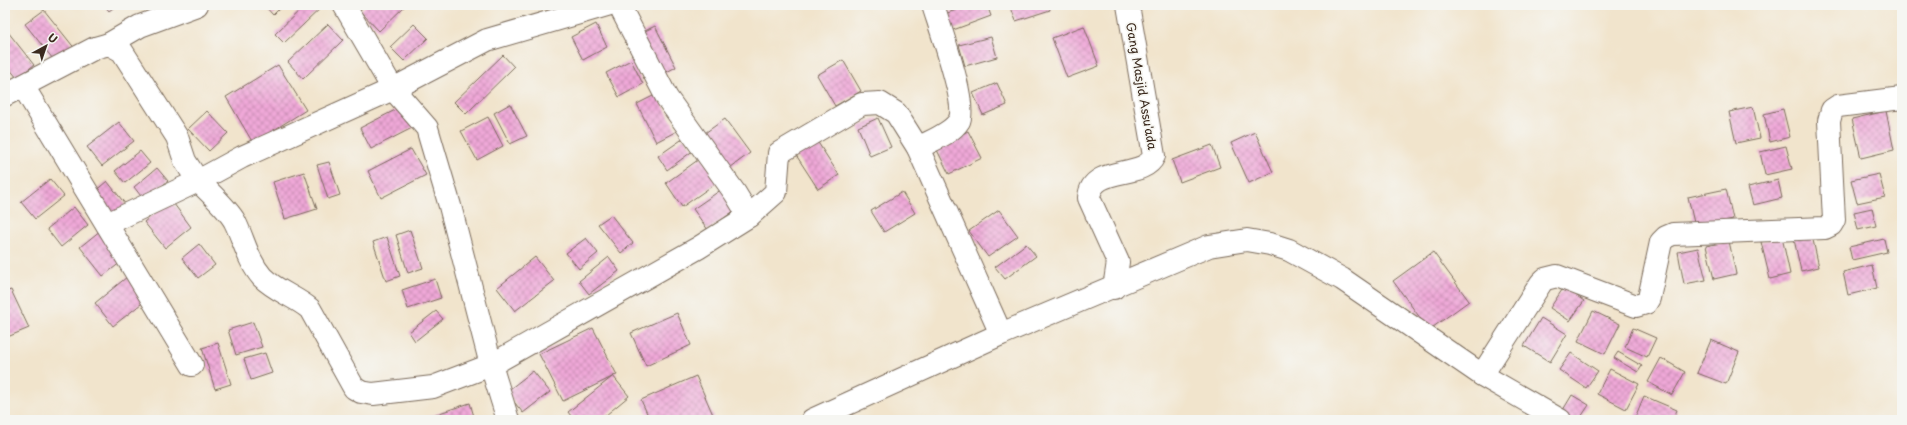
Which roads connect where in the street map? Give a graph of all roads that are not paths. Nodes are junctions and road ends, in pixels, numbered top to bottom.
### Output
1 (198, 5) edge
2 (344, 5) edge
3 (608, 5) edge
4 (619, 5) edge
5 (933, 5) edge
6 (1128, 5) edge
7 (553, 12) edge
8 (109, 44) junction
9 (393, 89) junction
10 (14, 91) edge
11 (1902, 98) edge
12 (918, 148) junction
13 (198, 181) junction
14 (750, 216) junction
15 (107, 224) junction
16 (1114, 288) junction
17 (1001, 334) junction
18 (192, 364) dead end
19 (491, 365) junction
20 (1482, 375) junction
21 (508, 420) edge
22 (812, 420) edge
23 (1560, 420) edge

1 - 8 street
2 - 9 street
3 - 7 street
4 - 14 street
5 - 12 street
6 - 16 street, Gang Masjid Assu'ada
7 - 9 street
8 - 10 street
8 - 13 street
9 - 13 street
9 - 19 street
10 - 15 street
11 - 20 street
12 - 14 street
12 - 17 street
13 - 15 street
13 - 19 street
14 - 19 street
15 - 18 street
16 - 17 street
16 - 20 street
17 - 22 street
19 - 21 street
20 - 23 street

